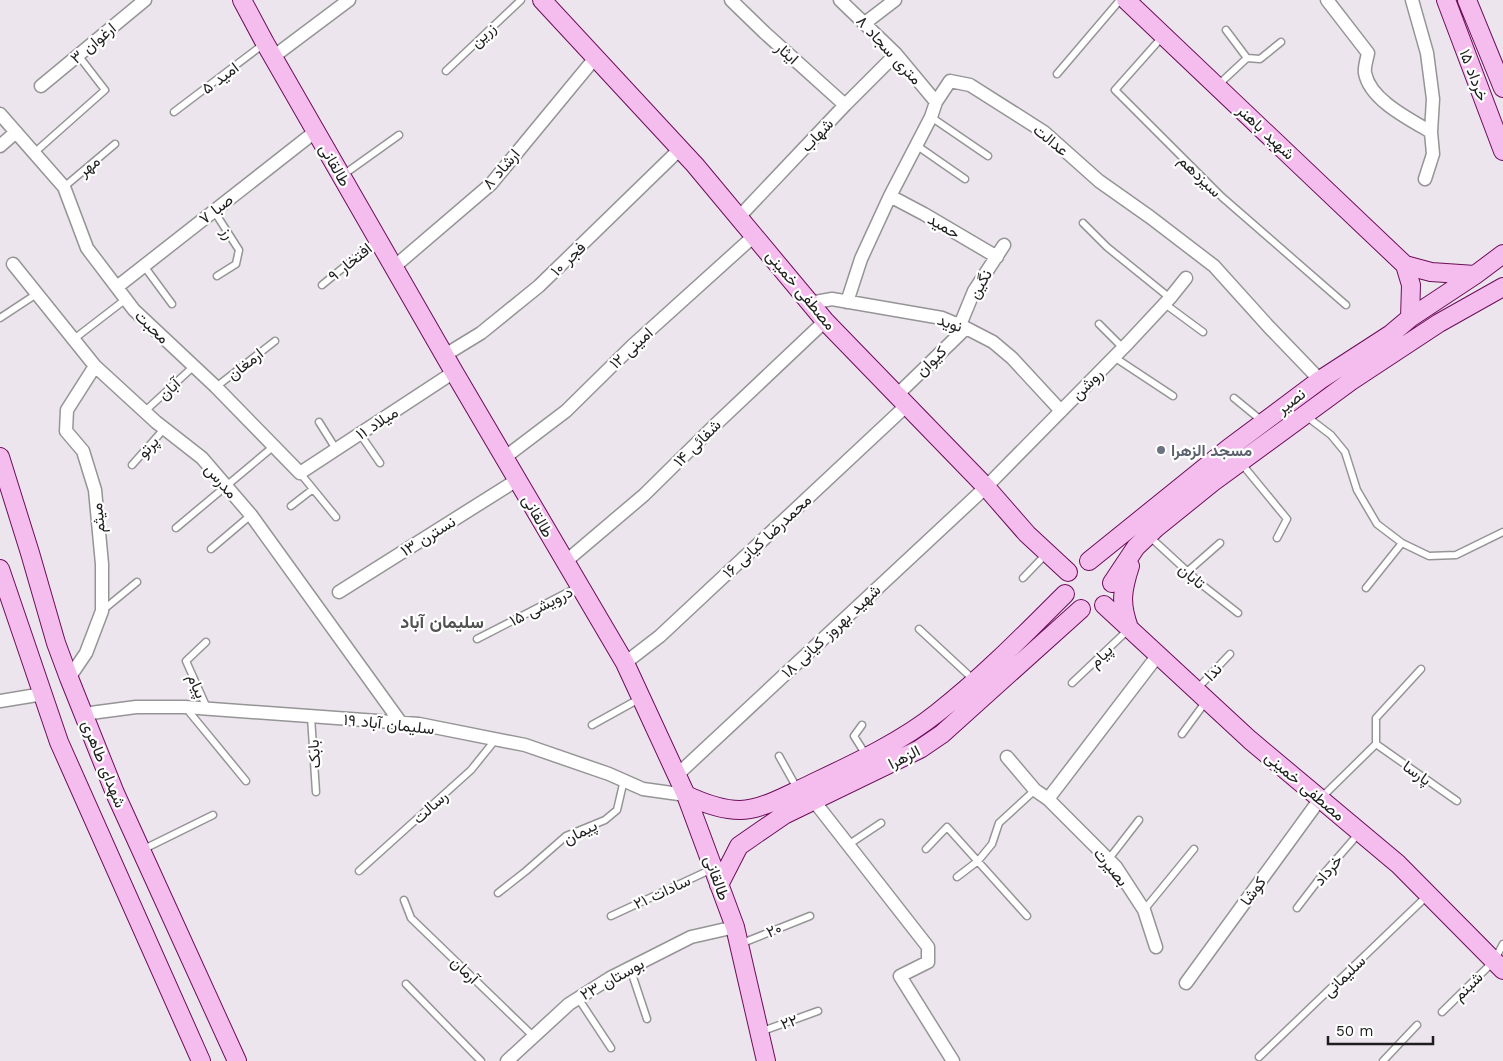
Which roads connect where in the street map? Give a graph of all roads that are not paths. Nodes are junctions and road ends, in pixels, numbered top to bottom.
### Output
1 (145, 0) edge
2 (242, 0) edge
3 (349, 0) edge
4 (522, 0) edge
5 (542, 0) edge
6 (731, 0) edge
7 (840, 0) edge
8 (894, 0) edge
9 (1120, 0) edge
10 (1126, 0) edge
11 (1327, 0) edge
12 (1412, 0) edge
13 (1446, 0) edge
14 (1468, 0) edge
15 (865, 22) junction
16 (1226, 30) dead end
17 (1163, 35) junction
18 (1281, 42) dead end
19 (269, 50) junction
20 (896, 54) junction
21 (78, 55) junction
22 (595, 58) junction
23 (1247, 58) junction
24 (446, 71) dead end
25 (1057, 74) dead end
26 (41, 86) dead end
27 (1217, 86) junction
28 (1503, 88) edge
29 (936, 102) junction
30 (845, 105) junction
31 (174, 112) dead end
32 (0, 114) edge
33 (931, 117) junction
34 (16, 132) junction
35 (316, 132) junction
36 (1431, 132) junction
37 (399, 135) dead end
38 (115, 144) dead end
39 (916, 145) junction
40 (0, 146) edge
41 (680, 149) junction
42 (1503, 151) edge
43 (34, 153) junction
44 (988, 156) dead end
45 (342, 176) junction
46 (965, 178) dead end
47 (1425, 179) dead end
48 (64, 187) junction
49 (890, 196) junction
50 (214, 211) junction
51 (739, 217) junction
52 (1083, 224) dead end
53 (755, 235) junction
54 (378, 239) junction
55 (1004, 245) dead end
56 (1503, 254) edge
57 (997, 257) junction
58 (13, 264) dead end
59 (144, 266) junction
60 (1405, 266) junction
61 (394, 267) junction
62 (1476, 275) junction
63 (218, 276) dead end
64 (1186, 278) dead end
65 (322, 285) dead end
66 (117, 287) junction
67 (1503, 287) edge
68 (38, 293) junction
69 (126, 299) junction
70 (1167, 301) junction
71 (810, 302) junction
72 (847, 302) junction
73 (172, 304) dead end
74 (1346, 305) dead end
75 (0, 318) edge
76 (1410, 318) junction
77 (825, 321) junction
78 (1100, 324) dead end
79 (963, 326) junction
80 (1203, 332) dead end
81 (74, 339) junction
82 (275, 341) dead end
83 (1119, 353) junction
84 (444, 355) junction
85 (96, 366) junction
86 (194, 366) junction
87 (1342, 366) junction
88 (454, 372) junction
89 (1320, 380) junction
90 (1351, 381) junction
91 (216, 387) junction
92 (1173, 396) dead end
93 (1234, 398) dead end
94 (902, 400) junction
95 (1060, 411) junction
96 (144, 412) junction
97 (1305, 415) junction
98 (319, 422) dead end
99 (1264, 422) junction
100 (164, 429) junction
101 (360, 434) junction
102 (274, 446) junction
103 (336, 449) junction
104 (0, 457) edge
105 (504, 458) junction
106 (1240, 462) junction
107 (380, 463) dead end
108 (132, 465) dead end
109 (300, 473) junction
110 (518, 480) junction
111 (226, 486) junction
112 (986, 487) junction
113 (313, 489) junction
114 (291, 506) dead end
115 (251, 515) junction
116 (336, 517) dead end
117 (176, 528) dead end
118 (1124, 532) junction
119 (1503, 532) edge
120 (1276, 538) dead end
121 (1142, 541) junction
122 (1220, 543) dead end
123 (1402, 543) junction
124 (211, 549) dead end
125 (1047, 553) junction
126 (1088, 561) junction
127 (565, 562) junction
128 (0, 569) edge
129 (1068, 572) junction
130 (1187, 572) junction
131 (1023, 578) dead end
132 (137, 582) dead end
133 (1112, 583) junction
134 (580, 586) junction
135 (1366, 588) dead end
136 (339, 592) dead end
137 (1065, 594) junction
138 (1104, 605) junction
139 (1081, 609) junction
140 (102, 610) junction
141 (1238, 613) dead end
142 (1043, 617) junction
143 (1129, 628) junction
144 (919, 629) dead end
145 (1053, 635) junction
146 (477, 639) dead end
147 (206, 642) dead end
148 (1230, 654) dead end
149 (1158, 655) junction
150 (625, 663) junction
151 (1421, 669) dead end
152 (69, 678) junction
153 (975, 681) junction
154 (1072, 684) dead end
155 (43, 694) junction
156 (1201, 695) junction
157 (641, 698) junction
158 (0, 701) edge
159 (185, 707) junction
160 (207, 708) junction
161 (83, 714) junction
162 (311, 717) junction
163 (401, 723) junction
164 (592, 725) dead end
165 (862, 725) dead end
166 (1182, 734) dead end
167 (496, 739) junction
168 (1376, 744) junction
169 (779, 756) dead end
170 (866, 756) junction
171 (1006, 757) dead end
172 (677, 775) junction
173 (624, 780) junction
174 (246, 781) dead end
175 (798, 790) junction
176 (1034, 790) junction
177 (316, 792) dead end
178 (686, 794) junction
179 (1048, 799) junction
180 (1320, 799) junction
181 (814, 801) junction
182 (1458, 801) dead end
183 (759, 807) junction
184 (213, 815) dead end
185 (1139, 820) dead end
186 (880, 823) dead end
187 (765, 828) junction
188 (1360, 832) junction
189 (848, 845) junction
190 (926, 849) dead end
191 (1194, 849) dead end
192 (141, 851) junction
193 (1108, 860) junction
194 (978, 861) junction
195 (713, 868) junction
196 (359, 871) dead end
197 (957, 877) dead end
198 (719, 885) junction
199 (498, 893) dead end
200 (1428, 895) junction
201 (404, 900) dead end
202 (1297, 908) dead end
203 (1144, 910) junction
204 (611, 916) dead end
205 (810, 916) dead end
206 (1027, 916) dead end
207 (737, 936) junction
208 (1503, 944) edge
209 (1156, 947) dead end
210 (1499, 965) edge
211 (630, 968) junction
212 (1186, 983) dead end
213 (406, 984) dead end
214 (578, 998) junction
215 (818, 1011) dead end
216 (1442, 1012) dead end
217 (647, 1019) dead end
218 (1417, 1025) dead end
219 (759, 1033) junction
220 (534, 1036) junction
221 (611, 1048) dead end
222 (1259, 1057) dead end
223 (201, 1061) edge
224 (236, 1061) edge
225 (481, 1061) edge
226 (507, 1061) edge
227 (766, 1061) edge
228 (953, 1061) edge
229 (1383, 1061) edge

1 - 21 street, ارغوان ۳
2 - 19 street, طالقانی
3 - 19 street
4 - 24 lane, زرین
5 - 22 street, مصطفی خمینی
6 - 30 street, ایثار
7 - 15 street, ۸ متری سجاد
8 - 15 street
9 - 25 lane
10 - 17 street, شهید باهنر
11 - 36 street
12 - 36 street
13 - 42 street, ۱۵ خرداد
14 - 28 street, ۱۵ خرداد
15 - 20 street, ۸ متری سجاد
16 - 23 lane
17 - 27 street, شهید باهنر
17 - 74 lane, سیزدهم
18 - 23 lane
19 - 31 lane, امید ۵
19 - 35 street, طالقانی
20 - 29 street, ۸ متری سجاد
20 - 30 street, شهاب
21 - 26 street, ارغوان ۳
21 - 43 lane
22 - 41 street, مصطفی خمینی
22 - 61 street, ارشاد ۸
23 - 27 lane
27 - 60 street, شهید باهنر
29 - 33 street, عدالت
29 - 89 street, عدالت
30 - 51 street, شهاب
32 - 34 street, محبت
33 - 39 street, عدالت
33 - 44 lane
34 - 40 street
34 - 43 street, محبت
35 - 45 street, طالقانی
35 - 50 street, صبا ۷
36 - 47 street
37 - 45 lane
38 - 48 lane, مهر
39 - 46 lane
39 - 49 street, عدالت
41 - 51 street, مصطفی خمینی
41 - 84 street, فجر ۱۰
43 - 48 street, محبت
45 - 54 street, طالقانی
48 - 66 street, محبت
49 - 57 street, حمید
49 - 72 street, عدالت
50 - 59 street, صبا ۷
50 - 63 lane, رز
51 - 53 street, مصطفی خمینی
52 - 70 lane
53 - 71 street, مصطفی خمینی
53 - 105 street, امینی ۱۲
54 - 61 street, طالقانی
54 - 65 lane, افتخار ۹
55 - 57 street, نگین
56 - 62 street, نصیر
57 - 79 street, نگین
58 - 68 street, مدرس
59 - 66 street, صبا ۷
59 - 73 lane
60 - 62 street
60 - 76 street
61 - 84 street, طالقانی
62 - 76 street, نصیر
64 - 70 street, روشن
66 - 69 street, محبت
67 - 90 street
68 - 75 lane
68 - 81 street, مدرس
69 - 81 lane
69 - 86 street, محبت
70 - 80 lane
70 - 83 street, روشن
71 - 72 street, نوید
71 - 77 street, مصطفی خمینی
72 - 79 street, نوید
76 - 87 street, نصیر
77 - 94 street, مصطفی خمینی
77 - 127 street, شفائی ۱۴
78 - 83 lane
79 - 94 street, کیوان
79 - 95 street, نوید
81 - 85 street, مدرس
82 - 91 lane, ارمغان
83 - 92 lane
83 - 95 street, روشن
84 - 88 street, طالقانی
85 - 96 street, مدرس
85 - 140 street, میثم
86 - 91 street, محبت
86 - 96 lane, آبان
87 - 89 street, نصیر
87 - 90 street
88 - 101 street, میلاد ۱۱
88 - 105 street, طالقانی
89 - 99 street, نصیر
90 - 97 street
91 - 102 street, محبت
93 - 99 lane
94 - 112 street, مصطفی خمینی
94 - 150 street, محمدرضا کیانی ۱۶
95 - 112 street, روشن
96 - 100 street, مدرس
97 - 106 street
97 - 123 lane, نصیر
98 - 103 lane
99 - 118 street, نصیر
100 - 108 lane, پرتو
100 - 111 street, مدرس
101 - 103 street, میلاد ۱۱
101 - 107 lane
102 - 109 street, محبت
102 - 111 lane
103 - 109 street, میلاد ۱۱
104 - 152 street, شهدای طاهری
105 - 110 street, طالقانی
106 - 120 lane
106 - 121 street
109 - 113 lane, محبت
110 - 127 street, طالقانی
110 - 136 street, نسترن ۱۳
111 - 115 street, مدرس
111 - 117 lane
112 - 125 street, مصطفی خمینی
112 - 172 street, شهید بهروز کیانی ۱۸
113 - 114 lane
113 - 116 lane, محبت
115 - 124 lane
115 - 163 street, مدرس
118 - 121 street
118 - 126 street, نصیر
119 - 123 lane, نصیر
121 - 130 lane, تابان
121 - 133 street
121 - 143 street
122 - 130 lane
123 - 135 lane
125 - 129 street, مصطفی خمینی
125 - 131 lane
126 - 129 street
126 - 133 street
127 - 134 street, طالقانی
128 - 155 street, شهدای طاهری
129 - 137 street
130 - 141 lane, تابان
132 - 140 lane
133 - 138 street
134 - 146 lane, درویشی ۱۵
134 - 150 street, طالقانی
137 - 139 street
137 - 142 street, الزهرا
138 - 139 street
138 - 143 street, مصطفی خمینی
139 - 145 street, الزهرا
140 - 152 street, میثم
142 - 145 street
142 - 153 street, الزهرا
143 - 149 street, مصطفی خمینی
143 - 154 lane, پیام
144 - 153 lane
145 - 181 street, الزهرا
147 - 160 lane, پیام
148 - 156 lane, ندا
149 - 156 street, مصطفی خمینی
149 - 179 street
150 - 157 street, طالقانی
151 - 168 lane
152 - 161 street, شهدای طاهری
153 - 170 street, الزهرا
155 - 158 street
155 - 223 street, شهدای طاهری
156 - 166 lane, ندا
156 - 180 street, مصطفی خمینی
157 - 164 lane
157 - 172 street, طالقانی
159 - 160 street, سلیمان آباد ۱۹
159 - 161 street, سلیمان آباد ۱۹
159 - 174 lane
160 - 162 street, سلیمان آباد ۱۹
161 - 192 street, شهدای طاهری
162 - 163 street, سلیمان آباد ۱۹
162 - 177 lane, بابک
163 - 167 street, سلیمان آباد ۱۹
165 - 170 lane
167 - 173 street, سلیمان آباد ۱۹
167 - 196 lane, رسالت
168 - 180 lane
168 - 182 lane, پارسا
169 - 175 lane
170 - 175 street, الزهرا
171 - 176 street, بصیرت
172 - 178 street, طالقانی
173 - 178 street, سلیمان آباد ۱۹
173 - 199 lane, پیمان
175 - 183 street, الزهرا
176 - 179 street, بصیرت
176 - 194 lane
178 - 183 street, الزهرا
178 - 195 street, طالقانی
179 - 193 street, بصیرت
180 - 188 street, مصطفی خمینی
180 - 212 street, کوشا
181 - 187 street, الزهرا
181 - 189 street
183 - 187 street
184 - 192 lane
185 - 193 lane
186 - 189 lane
187 - 198 street, الزهرا
188 - 200 street, مصطفی خمینی
188 - 202 lane, خرداد
189 - 228 street
190 - 194 lane
191 - 203 lane
192 - 224 street, شهدای طاهری
193 - 203 street, بصیرت
194 - 197 lane
194 - 206 lane
195 - 198 street, طالقانی
195 - 204 lane, سادات ۲۱
198 - 207 street, طالقانی
200 - 210 street, مصطفی خمینی
200 - 222 lane, سلیمانی
201 - 220 lane, آرمان
203 - 209 street, بصیرت
205 - 207 lane, ۲۰
207 - 211 street, بوستان ۲۳
207 - 219 street, طالقانی
208 - 210 lane, شبنم
210 - 216 lane, شبنم
211 - 214 street, بوستان ۲۳
211 - 217 lane
213 - 225 lane
214 - 220 street, بوستان ۲۳
214 - 221 lane
215 - 219 lane, ۲۲
218 - 229 lane
219 - 227 street, طالقانی
220 - 226 street, بوستان ۲۳

